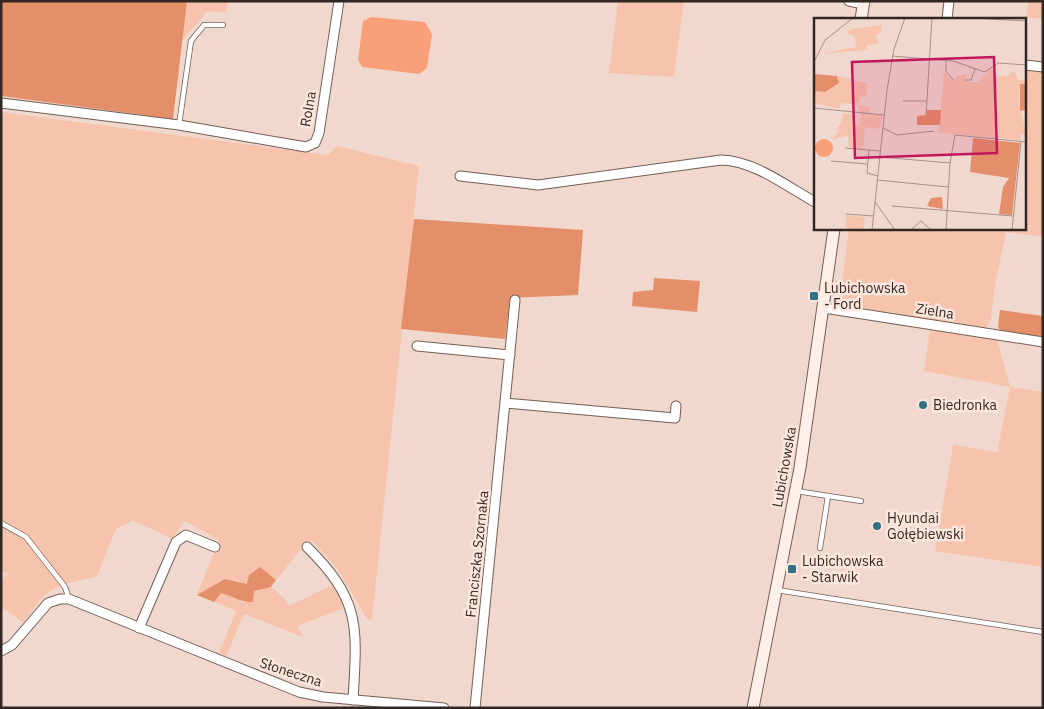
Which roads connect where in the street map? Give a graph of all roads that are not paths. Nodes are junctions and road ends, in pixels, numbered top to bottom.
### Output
1 (339, 1) edge
2 (849, 1) edge
3 (949, 1) edge
4 (864, 2) edge
5 (861, 18) edge
6 (947, 18) edge
7 (224, 25) dead end
8 (1026, 65) edge
9 (1043, 67) edge
10 (1, 103) edge
11 (179, 126) junction
12 (460, 176) dead end
13 (814, 201) edge
14 (834, 230) edge
15 (515, 300) dead end
16 (824, 308) junction
17 (1043, 342) edge
18 (417, 346) dead end
19 (510, 355) junction
20 (506, 403) junction
21 (676, 406) dead end
22 (796, 491) junction
23 (828, 496) junction
24 (861, 501) dead end
25 (1, 523) edge
26 (215, 547) dead end
27 (307, 547) dead end
28 (820, 548) dead end
29 (777, 590) junction
30 (69, 599) junction
31 (139, 628) junction
32 (1043, 632) edge
33 (1, 651) edge
34 (353, 700) junction
35 (444, 708) edge
36 (475, 708) edge
37 (753, 708) edge

1 - 11 street, Rolna
2 - 4 street
3 - 6 street
4 - 5 street
7 - 11 lane
8 - 9 street
10 - 11 street, Rolna
12 - 13 street
14 - 16 street, Lubichowska
15 - 19 street, Franciszka Szornaka
16 - 17 street, Zielna
16 - 22 street, Lubichowska
18 - 19 street
19 - 20 street, Franciszka Szornaka
20 - 21 street
20 - 36 street, Franciszka Szornaka
22 - 23 lane
22 - 29 street, Lubichowska
23 - 24 lane
23 - 28 lane
25 - 30 lane
26 - 31 street
27 - 34 street
29 - 32 lane
29 - 37 street, Lubichowska
30 - 31 street, Słoneczna
30 - 33 street
31 - 34 street, Słoneczna
34 - 35 street, Słoneczna

